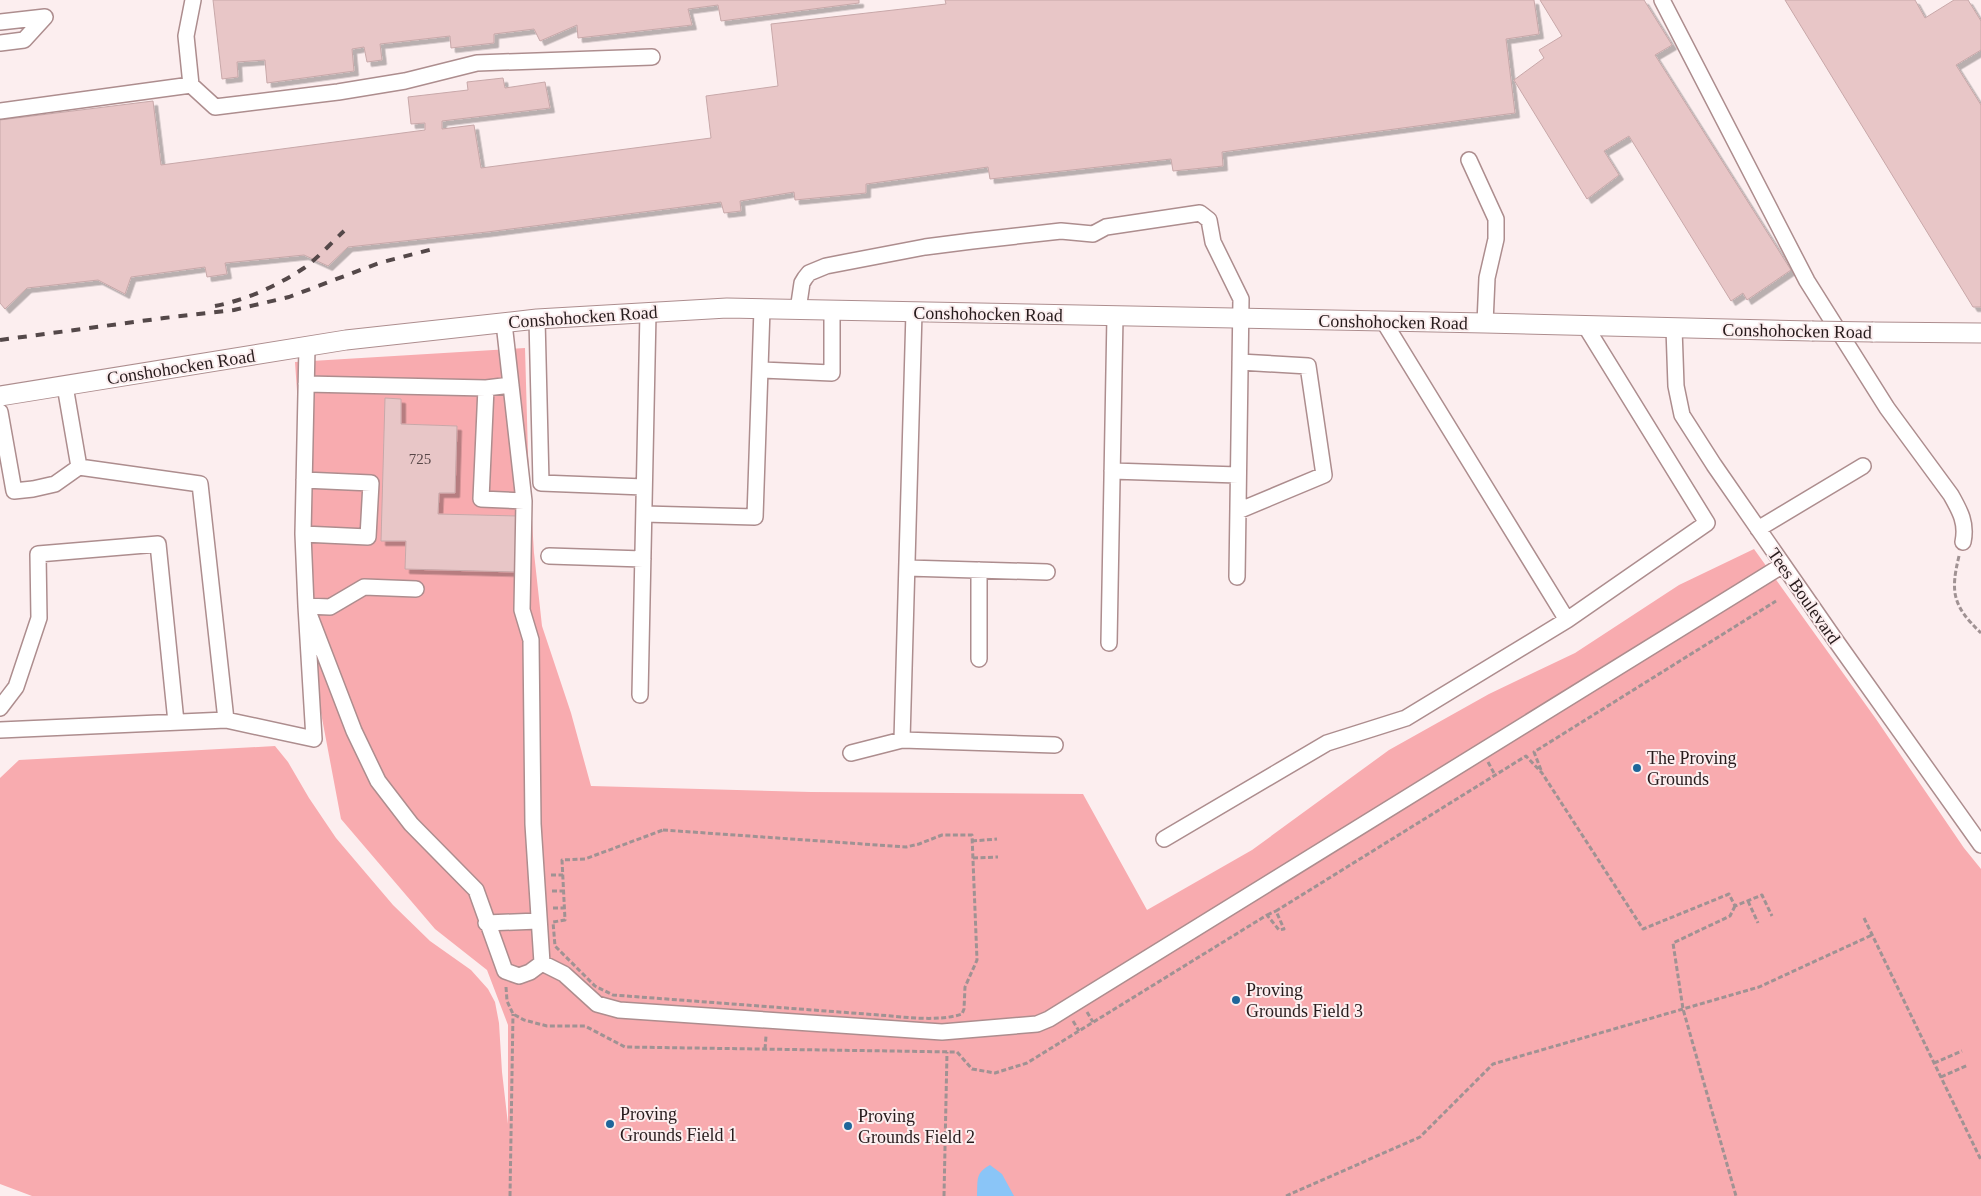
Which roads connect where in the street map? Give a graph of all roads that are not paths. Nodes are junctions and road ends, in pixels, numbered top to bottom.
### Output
1 (193, 0) edge
2 (1662, 0) edge
3 (0, 22) edge
4 (0, 43) edge
5 (652, 57) dead end
6 (191, 85) junction
7 (0, 112) edge
8 (1469, 160) dead end
9 (762, 309) junction
10 (798, 310) junction
11 (832, 310) junction
12 (648, 312) junction
13 (914, 312) junction
14 (1116, 316) junction
15 (537, 319) junction
16 (1240, 319) junction
17 (504, 322) junction
18 (1384, 322) junction
19 (1485, 323) junction
20 (1586, 327) junction
21 (1674, 328) junction
22 (1981, 333) edge
23 (307, 347) junction
24 (1240, 362) junction
25 (760, 370) junction
26 (306, 384) junction
27 (511, 385) junction
28 (65, 386) junction
29 (486, 388) junction
30 (0, 396) edge
31 (0, 412) edge
32 (1863, 466) dead end
33 (79, 467) junction
34 (1112, 471) junction
35 (1238, 475) junction
36 (304, 480) junction
37 (644, 487) junction
38 (524, 501) junction
39 (1238, 511) junction
40 (644, 514) junction
41 (1758, 529) junction
42 (303, 534) junction
43 (1963, 542) road end
44 (550, 556) dead end
45 (643, 559) junction
46 (1783, 565) junction
47 (907, 568) junction
48 (979, 570) junction
49 (1047, 572) dead end
50 (1237, 577) dead end
51 (416, 589) dead end
52 (306, 606) junction
53 (1567, 620) junction
54 (1109, 643) dead end
55 (979, 659) dead end
56 (640, 695) dead end
57 (0, 708) edge
58 (226, 720) junction
59 (176, 722) junction
60 (0, 730) edge
61 (902, 740) junction
62 (1055, 745) dead end
63 (850, 753) dead end
64 (1164, 839) dead end
65 (1981, 845) edge
66 (538, 921) junction
67 (486, 923) junction
68 (542, 963) junction

1 - 6 lane
2 - 43 lane
3 - 4 lane
5 - 6 lane
6 - 7 lane
8 - 19 lane
9 - 10 main road, Conshohocken Road
9 - 12 main road, Conshohocken Road
9 - 25 lane
10 - 11 main road, Conshohocken Road
10 - 16 lane
11 - 13 main road, Conshohocken Road
11 - 25 lane
12 - 15 main road, Conshohocken Road
12 - 37 lane
13 - 14 main road, Conshohocken Road
13 - 47 lane
14 - 16 main road, Conshohocken Road
14 - 34 lane
15 - 17 main road, Conshohocken Road
15 - 37 lane
16 - 18 main road, Conshohocken Road
16 - 24 lane
17 - 23 main road, Conshohocken Road
17 - 27 lane
18 - 19 main road, Conshohocken Road
18 - 53 lane
19 - 20 main road, Conshohocken Road
20 - 21 main road, Conshohocken Road
20 - 53 lane
21 - 22 main road, Conshohocken Road, bridge
21 - 41 lane, Tees Boulevard
23 - 26 lane
23 - 28 main road, Conshohocken Road
24 - 35 lane
24 - 39 lane
25 - 40 lane
26 - 29 lane
26 - 36 lane
27 - 29 lane
27 - 38 lane
28 - 30 main road, Conshohocken Road
28 - 33 lane
29 - 38 lane
31 - 33 lane
32 - 41 lane
33 - 58 lane
34 - 35 lane
34 - 54 lane
35 - 39 lane
36 - 42 lane
36 - 42 lane
37 - 40 lane
38 - 66 lane
39 - 50 lane
40 - 45 lane
41 - 46 lane, Tees Boulevard
42 - 52 lane
44 - 45 lane
45 - 56 lane
46 - 65 lane, Tees Boulevard
46 - 68 lane
47 - 48 lane
47 - 61 lane
48 - 49 lane
48 - 55 lane
51 - 52 lane
52 - 58 lane
52 - 67 lane
53 - 64 lane
57 - 59 lane
58 - 59 lane
59 - 60 lane
61 - 62 lane
61 - 63 lane
66 - 67 lane
66 - 68 lane
67 - 68 lane

